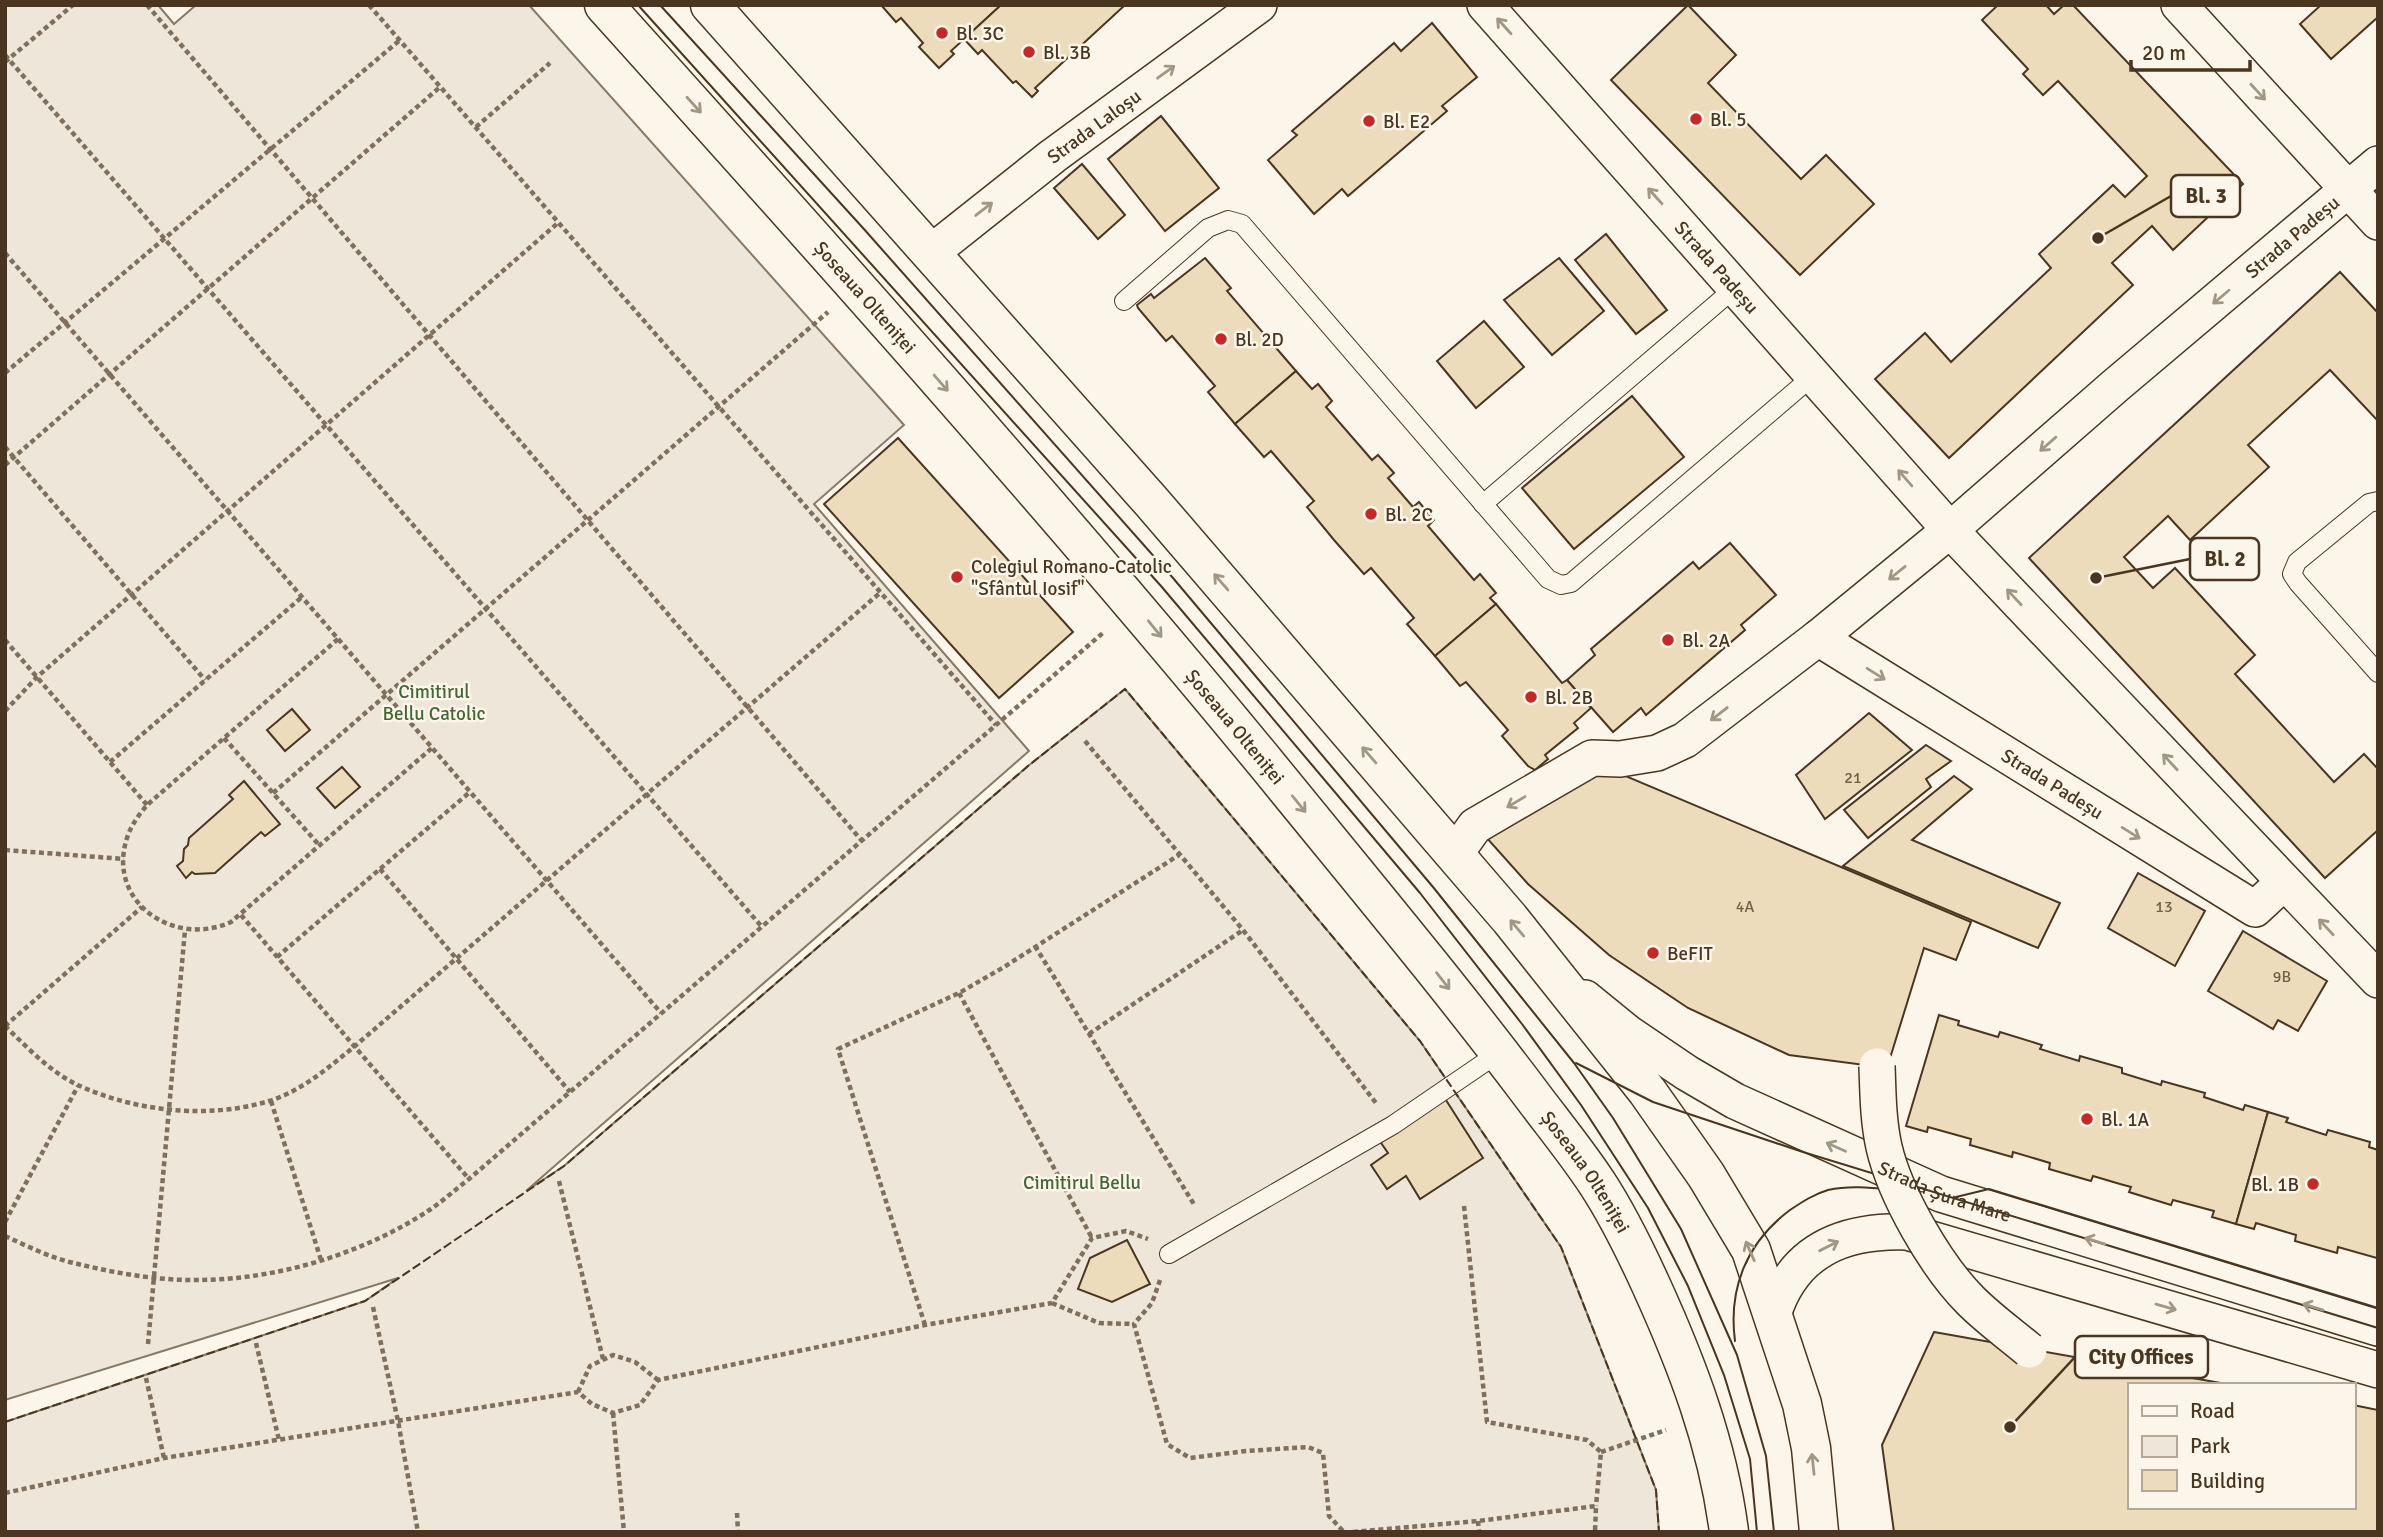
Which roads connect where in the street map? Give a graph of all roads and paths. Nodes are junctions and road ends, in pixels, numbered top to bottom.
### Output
1 (73, 5) edge
2 (147, 5) edge
3 (369, 5) edge
4 (604, 5) edge
5 (710, 5) edge
6 (1259, 5) edge
7 (1485, 5) edge
8 (2179, 5) edge
9 (400, 40) junction
10 (6, 58) edge
11 (550, 64) dead end
12 (440, 86) junction
13 (476, 127) junction
14 (271, 149) junction
15 (2378, 164) edge
16 (2349, 190) junction
17 (312, 198) junction
18 (559, 222) junction
19 (2378, 222) edge
20 (165, 238) junction
21 (932, 252) junction
22 (5, 253) edge
23 (1736, 286) junction
24 (208, 288) junction
25 (1124, 301) dead end
26 (833, 308) dead end
27 (65, 322) junction
28 (430, 335) junction
29 (5, 373) edge
30 (110, 374) junction
31 (1814, 374) junction
32 (720, 405) junction
33 (327, 425) junction
34 (5, 447) edge
35 (14, 457) junction
36 (5, 465) edge
37 (2378, 501) edge
38 (1483, 504) junction
39 (228, 511) junction
40 (588, 520) junction
41 (1950, 530) junction
42 (881, 592) junction
43 (132, 594) junction
44 (302, 597) junction
45 (1135, 606) junction
46 (486, 609) junction
47 (1818, 638) junction
48 (338, 639) junction
49 (5, 640) edge
50 (2378, 673) edge
51 (37, 677) junction
52 (205, 680) junction
53 (386, 695) junction
54 (748, 707) junction
55 (5, 711) edge
56 (996, 725) dead end
57 (224, 738) junction
58 (1085, 741) dead end
59 (432, 748) junction
60 (110, 762) junction
61 (470, 792) junction
62 (273, 793) junction
63 (647, 794) junction
64 (147, 805) junction
65 (862, 841) junction
66 (320, 846) junction
67 (5, 850) edge
68 (1179, 855) junction
69 (1455, 855) junction
70 (124, 859) junction
71 (380, 869) junction
72 (547, 881) junction
73 (2284, 883) junction
74 (142, 907) junction
75 (241, 915) junction
76 (762, 926) junction
77 (186, 930) junction
78 (1243, 930) junction
79 (1035, 946) junction
80 (277, 957) junction
81 (456, 959) junction
82 (1553, 971) junction
83 (2376, 976) edge
84 (959, 993) junction
85 (661, 1013) junction
86 (5, 1026) edge
87 (1089, 1034) junction
88 (1500, 1052) junction
89 (1877, 1066) dead end
90 (79, 1086) junction
91 (569, 1092) junction
92 (271, 1101) junction
93 (169, 1109) junction
94 (1393, 1125) junction
95 (469, 1179) junction
96 (559, 1181) dead end
97 (1464, 1206) dead end
98 (5, 1222) edge
99 (1210, 1231) junction
100 (5, 1236) edge
101 (1092, 1238) junction
102 (1169, 1254) junction
103 (321, 1260) junction
104 (154, 1277) junction
105 (1052, 1303) junction
106 (373, 1307) dead end
107 (1773, 1315) junction
108 (1134, 1324) junction
109 (925, 1325) junction
110 (2378, 1328) edge
111 (256, 1343) dead end
112 (148, 1344) dead end
113 (2029, 1350) dead end
114 (603, 1359) junction
115 (2378, 1370) edge
116 (146, 1378) dead end
117 (658, 1380) junction
118 (578, 1392) junction
119 (613, 1413) junction
120 (1703, 1417) junction
121 (398, 1421) junction
122 (279, 1440) junction
123 (1601, 1452) junction
124 (164, 1458) junction
125 (5, 1493) edge
126 (1596, 1506) junction
127 (737, 1513) dead end
128 (1478, 1521) junction
129 (418, 1532) edge
130 (624, 1532) edge
131 (738, 1532) edge
132 (1344, 1532) edge
133 (1353, 1532) edge
134 (1479, 1532) edge
135 (1595, 1532) edge
136 (1729, 1532) edge
137 (1819, 1532) edge

1 - 10 path
2 - 14 path
3 - 9 path
4 -> 45 main road, Șoseaua Olteniței
5 - 21 main road
21 -> 6 street, Strada Laloșu
23 -> 7 street, Strada Padeșu
8 -> 16 street
9 - 12 path
9 - 14 path
10 - 20 path
11 - 13 path
12 - 13 path
12 - 17 path
13 - 18 path
14 - 17 path
14 - 20 path
15 - 16 street, Strada Padeșu
16 - 19 street
16 -> 41 street, Strada Padeșu
17 - 24 path
17 - 28 path
18 - 28 path
18 - 32 path
20 - 24 path
20 - 27 path
69 -> 21 main road
22 - 27 path
23 - 31 street, Strada Padeșu
23 - 38 lane
24 - 30 path
24 - 33 path
25 - 38 lane
26 - 32 path
27 - 29 path
27 - 30 path
28 - 33 path
28 - 40 path
30 - 35 path
30 - 39 path
31 - 38 lane
41 -> 31 street, Strada Padeșu
32 - 40 path
32 - 42 path
33 - 39 path
33 - 46 path
34 - 35 path
35 - 36 path
35 - 43 path
37 - 50 lane
39 - 43 path
39 - 44 path
40 - 46 path
40 - 54 path
41 -> 47 street, Strada Padeșu
73 -> 41 street, Strada Padeșu
42 - 54 path
42 - 56 path
43 - 51 path
43 - 52 path
44 - 48 path
44 - 52 path
45 - 65 path
45 -> 88 main road, Șoseaua Olteniței
46 - 53 path
46 - 63 path
47 -> 69 street, Strada Padeșu
47 -> 73 street, Strada Padeșu
48 - 53 path
48 - 57 path
49 - 51 path
51 - 55 path
51 - 60 path
52 - 60 path
53 - 59 path
53 - 62 path
54 - 63 path
54 - 65 path
57 - 62 path
57 - 64 path
58 - 68 path
59 - 61 path
59 - 66 path
60 - 64 path
61 - 71 path
61 - 72 path
62 - 66 path
63 - 72 path
63 - 76 path
64 - 70 path
65 - 76 path
66 - 75 path
67 - 70 path
68 - 78 path
68 - 79 path
82 -> 69 main road
70 - 74 path
71 - 80 path
71 - 81 path
72 - 81 path
72 - 85 path
83 -> 73 street, Strada Padeșu
74 - 77 path
74 - 86 path
75 - 77 path
75 - 80 path
76 - 85 path
77 - 93 path
78 - 87 path
78 - 94 path
79 - 84 path
79 - 87 path
80 - 95 path
81 - 91 path
81 - 92 path
107 -> 82 main road
110 -> 82 street, Strada Șura Mare
84 - 101 path
84 - 109 path
85 - 91 path
86 - 90 path
87 - 99 path
88 - 94 lane
88 - 120 main road, Șoseaua Olteniței
89 - 113 street, bridge
90 - 93 path
90 - 98 path
91 - 95 path
92 - 93 path
92 - 103 path
93 - 104 path
94 - 99 lane
95 - 103 path
96 - 114 path
97 - 123 path
99 - 102 lane
100 - 104 path
101 - 102 path
101 - 105 path
102 - 108 path
103 - 104 path
104 - 112 path
105 - 108 path
105 - 109 path
106 - 121 path
107 -> 115 street
137 -> 107 main road
108 - 132 path
109 - 117 path
111 - 122 path
114 - 117 path
114 - 118 path
116 - 124 path
117 - 119 path
118 - 119 path
118 - 121 path
119 - 130 path
120 - 123 path
120 - 136 main road, Șoseaua Olteniței
121 - 122 path
121 - 129 path
122 - 124 path
123 - 126 path
124 - 125 path
126 - 128 path
126 - 135 path
127 - 131 path
128 - 133 path
128 - 134 path

